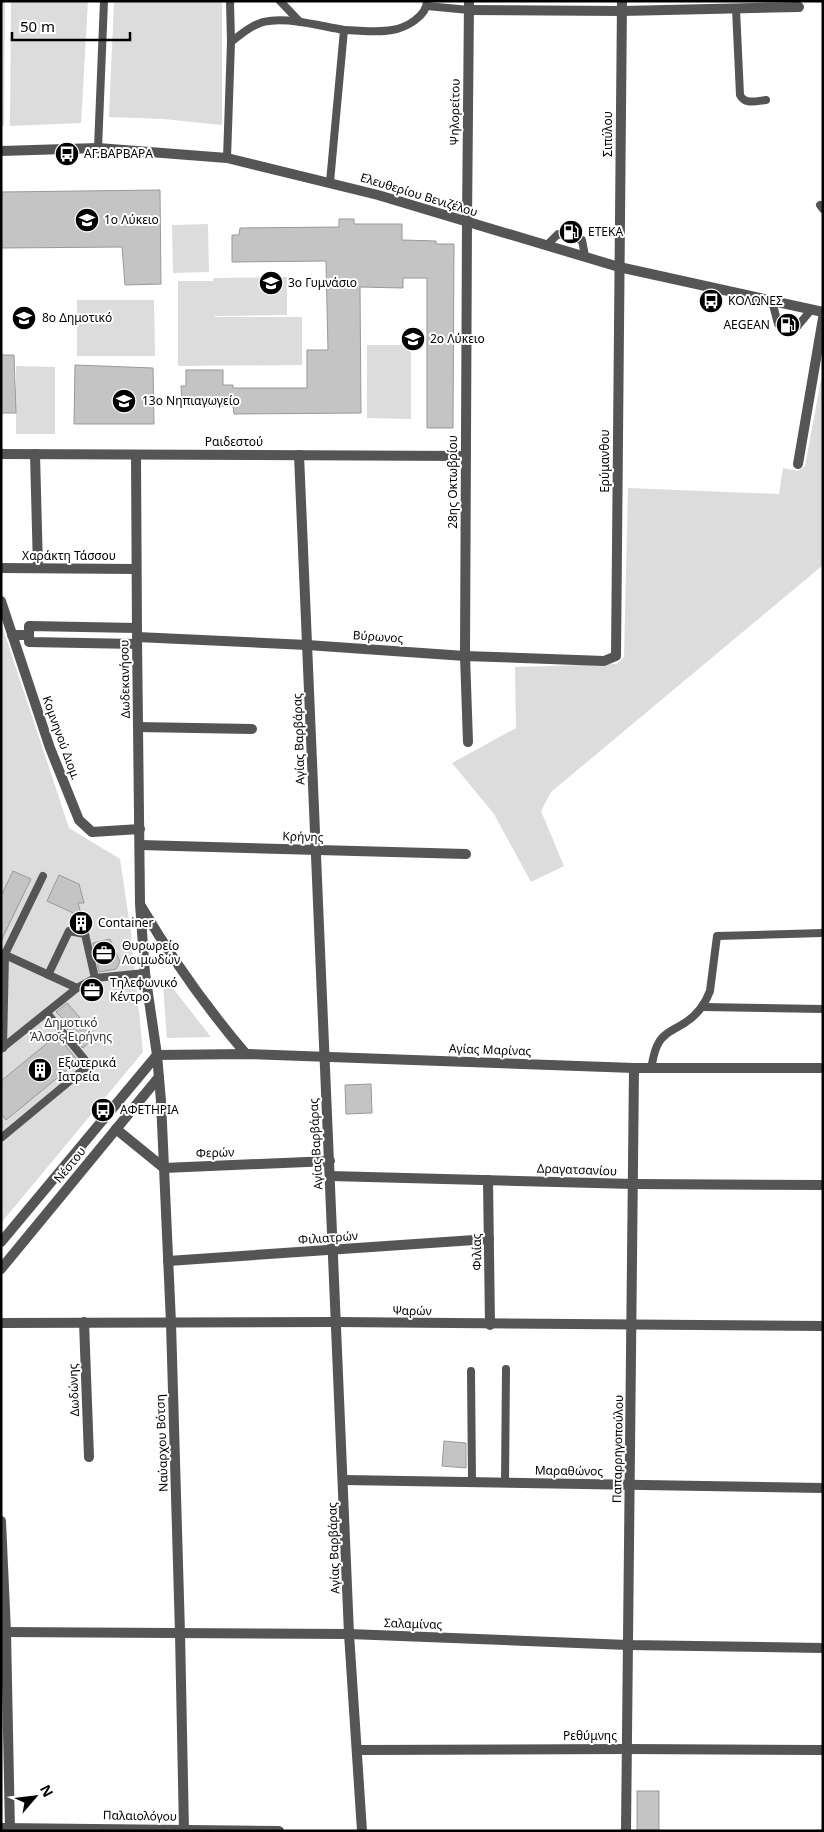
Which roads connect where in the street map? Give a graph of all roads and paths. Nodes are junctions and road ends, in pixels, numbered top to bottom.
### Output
1 (104, 1) edge
2 (230, 1) edge
3 (280, 1) edge
4 (427, 4) edge
5 (469, 6) edge
6 (622, 6) edge
7 (799, 7) dead end
8 (736, 9) junction
9 (300, 22) junction
10 (344, 30) junction
11 (231, 42) junction
12 (766, 100) dead end
13 (98, 148) junction
14 (1, 151) edge
15 (227, 158) junction
16 (330, 182) junction
17 (467, 222) junction
18 (547, 246) junction
19 (585, 256) junction
20 (620, 267) junction
21 (772, 301) junction
22 (811, 310) junction
23 (823, 312) edge
24 (823, 318) edge
25 (1, 454) edge
26 (35, 454) junction
27 (136, 454) junction
28 (299, 455) junction
29 (466, 456) junction
30 (798, 464) dead end
31 (1, 568) edge
32 (38, 568) junction
33 (136, 569) junction
34 (1, 602) edge
35 (12, 635) junction
36 (29, 635) junction
37 (137, 636) junction
38 (307, 645) junction
39 (465, 656) junction
40 (616, 656) joint
41 (138, 727) junction
42 (252, 729) dead end
43 (468, 742) dead end
44 (140, 829) junction
45 (140, 845) junction
46 (316, 850) junction
47 (466, 854) dead end
48 (43, 876) dead end
49 (140, 904) junction
50 (823, 933) edge
51 (3, 953) edge
52 (145, 973) junction
53 (48, 974) junction
54 (95, 978) junction
55 (77, 988) junction
56 (702, 1007) junction
57 (823, 1009) edge
58 (47, 1013) junction
59 (2, 1049) edge
60 (246, 1054) junction
61 (157, 1055) junction
62 (324, 1056) junction
63 (634, 1068) junction
64 (651, 1068) junction
65 (823, 1068) edge
66 (159, 1077) junction
67 (116, 1129) junction
68 (1, 1138) edge
69 (330, 1161) junction
70 (164, 1168) junction
71 (330, 1176) junction
72 (488, 1180) junction
73 (633, 1184) junction
74 (823, 1185) edge
75 (489, 1239) junction
76 (1, 1242) edge
77 (334, 1250) junction
78 (168, 1261) junction
79 (1, 1270) edge
80 (84, 1322) junction
81 (337, 1322) junction
82 (1, 1323) edge
83 (171, 1323) junction
84 (490, 1325) junction
85 (631, 1325) junction
86 (823, 1326) edge
87 (506, 1369) dead end
88 (471, 1371) dead end
89 (89, 1457) dead end
90 (344, 1480) junction
91 (472, 1482) junction
92 (505, 1483) junction
93 (630, 1485) junction
94 (823, 1488) edge
95 (1, 1521) edge
96 (3, 1632) edge
97 (180, 1633) junction
98 (349, 1634) junction
99 (628, 1645) junction
100 (823, 1648) edge
101 (627, 1749) junction
102 (358, 1750) junction
103 (823, 1750) edge
104 (7, 1829) edge
105 (184, 1830) edge
106 (279, 1831) edge
107 (362, 1831) edge
108 (626, 1831) edge

1 - 13 lane
2 - 11 lane
3 - 9 lane
4 - 5 lane
4 - 10 lane
5 - 6 street
5 - 17 street, Ψηλορείτου
6 - 8 street
6 - 20 street, Σιπύλου
7 - 8 street
8 - 12 lane
9 - 10 lane
9 - 11 lane
10 - 16 lane
11 - 15 lane
13 - 14 street, Ελευθερίου Βενιζέλου
13 - 15 street, Ελευθερίου Βενιζέλου
15 - 16 street, Ελευθερίου Βενιζέλου
16 - 17 street, Ελευθερίου Βενιζέλου
17 - 18 street, Ελευθερίου Βενιζέλου
17 - 29 street, 28ης Οκτωβρίου
18 - 19 street, Ελευθερίου Βενιζέλου
18 - 19 lane
19 - 20 street, Ελευθερίου Βενιζέλου
20 - 21 street, Ελευθερίου Βενιζέλου
20 - 40 street, Ερύμανθου
21 - 22 street, Ελευθερίου Βενιζέλου
21 - 22 lane
22 - 23 street, Ελευθερίου Βενιζέλου
24 - 30 street
25 - 26 street, Ραιδεστού
26 - 27 street, Ραιδεστού
26 - 32 street
27 - 28 street, Ραιδεστού
27 - 33 street, Δωδεκανήσου
28 - 29 street, Ραιδεστού
28 - 38 street, Αγίας Βαρβάρας
29 - 39 street, 28ης Οκτωβρίου
31 - 32 street, Χαράκτη Τάσσου
32 - 33 street, Χαράκτη Τάσσου
33 - 37 street, Δωδεκανήσου
34 - 35 street, Κομνηνού Διομ.
35 - 36 street, Βύρωνος
35 - 44 street, Κομνηνού Διομ.
36 - 37 street, Βύρωνος
36 - 37 street, Βύρωνος
37 - 38 street, Βύρωνος
37 - 41 street, Δωδεκανήσου
38 - 39 street, Βύρωνος
38 - 46 street, Αγίας Βαρβάρας
39 - 40 street, Βύρωνος
39 - 43 street, 28ης Οκτωβρίου
41 - 42 street
41 - 44 street, Δωδεκανήσου
44 - 45 street, Δωδεκανήσου
45 - 46 street, Κρήνης
45 - 49 street, Δωδεκανήσου
46 - 47 street, Κρήνης
46 - 62 street, Αγίας Βαρβάρας
48 - 51 lane
49 - 52 street, Δωδεκανήσου
49 - 60 street
50 - 56 lane
51 - 53 lane
51 - 59 lane
52 - 54 lane
52 - 61 street, Δωδεκανήσου
53 - 54 lane
53 - 55 lane
54 - 55 lane
55 - 58 lane
56 - 57 lane
56 - 64 lane
58 - 59 lane
58 - 68 lane
60 - 61 street, Αγίας Μαρίνας
60 - 62 street, Αγίας Μαρίνας
61 - 66 street, Ναύαρχου Βότση
61 - 76 street, Νέστου
62 - 63 street, Αγίας Μαρίνας
62 - 69 street, Αγίας Βαρβάρας
63 - 64 street, Αγίας Μαρίνας
63 - 73 street, Παπαρρηγοπούλου
64 - 65 street, Αγίας Μαρίνας
66 - 67 street, Νέστου
66 - 70 street, Ναύαρχου Βότση
67 - 70 street
67 - 79 street, Νέστου
69 - 70 street, Φερών
69 - 71 street, Αγίας Βαρβάρας
70 - 78 street, Ναύαρχου Βότση
71 - 72 street, Δραγατσανίου
71 - 77 street, Αγίας Βαρβάρας
72 - 73 street, Δραγατσανίου
72 - 75 street, Φιλίας
73 - 74 street, Δραγατσανίου
73 - 85 street, Παπαρρηγοπούλου
75 - 77 street, Φιλιατρών
75 - 84 street, Φιλίας
77 - 78 street, Φιλιατρών
77 - 81 street, Αγίας Βαρβάρας
78 - 83 street, Ναύαρχου Βότση
80 - 82 street, Ψαρών
80 - 83 street, Ψαρών
80 - 89 street, Δωδώνης
81 - 83 street, Ψαρών
81 - 84 street, Ψαρών
81 - 90 street, Αγίας Βαρβάρας
83 - 97 street, Ναύαρχου Βότση
84 - 85 street, Ψαρών
85 - 86 street, Ψαρών
85 - 93 street, Παπαρρηγοπούλου
87 - 92 lane
88 - 91 lane
90 - 91 street, Μαραθώνος
90 - 98 street, Αγίας Βαρβάρας
91 - 92 street, Μαραθώνος
92 - 93 street, Μαραθώνος
93 - 94 street, Μαραθώνος
93 - 99 street, Παπαρρηγοπούλου
95 - 96 street
96 - 97 street, Σαλαμίνας
96 - 104 street
97 - 98 street, Σαλαμίνας
97 - 105 street, Ναύαρχου Βότση
98 - 99 street, Σαλαμίνας
98 - 102 street, Αγίας Βαρβάρας
99 - 100 street, Σαλαμίνας
99 - 101 street, Παπαρρηγοπούλου
101 - 102 street, Ρεθύμνης
101 - 103 street, Ρεθύμνης
101 - 108 street, Παπαρρηγοπούλου
102 - 107 street, Αγίας Βαρβάρας
104 - 105 street, Παλαιολόγου
105 - 106 street, Παλαιολόγου

